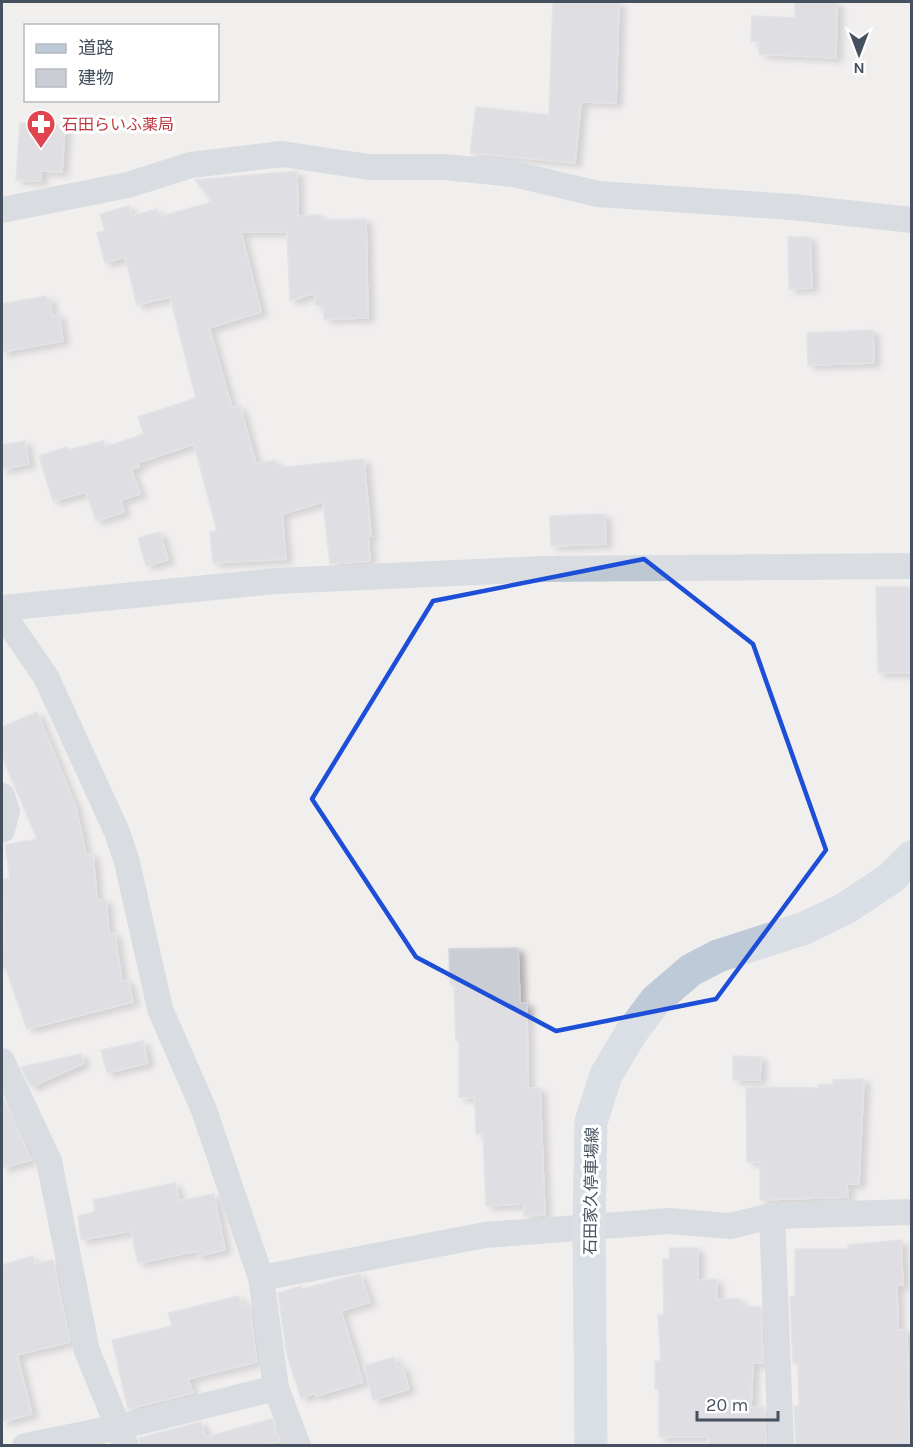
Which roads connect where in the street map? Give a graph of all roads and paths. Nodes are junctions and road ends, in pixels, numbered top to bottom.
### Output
1 (2, 210) edge
2 (912, 220) edge
3 (912, 566) edge
4 (2, 608) edge
5 (2, 613) edge
6 (2, 796) edge
7 (2, 830) edge
8 (912, 857) edge
9 (2, 1061) edge
10 (912, 1212) edge
11 (772, 1216) junction
12 (589, 1226) junction
13 (261, 1278) junction
14 (276, 1388) junction
15 (122, 1436) edge
16 (25, 1446) edge
17 (298, 1446) edge
18 (591, 1446) edge
19 (781, 1446) edge

1 - 2 street
3 - 4 street
5 - 13 street
6 - 7 street
8 - 12 main road, 石田家久停車場線
9 - 15 street
10 - 11 street
11 - 12 street
11 - 19 street
12 - 13 street
12 - 18 main road, 石田家久停車場線
13 - 14 street
14 - 15 street
14 - 17 street
15 - 16 street

